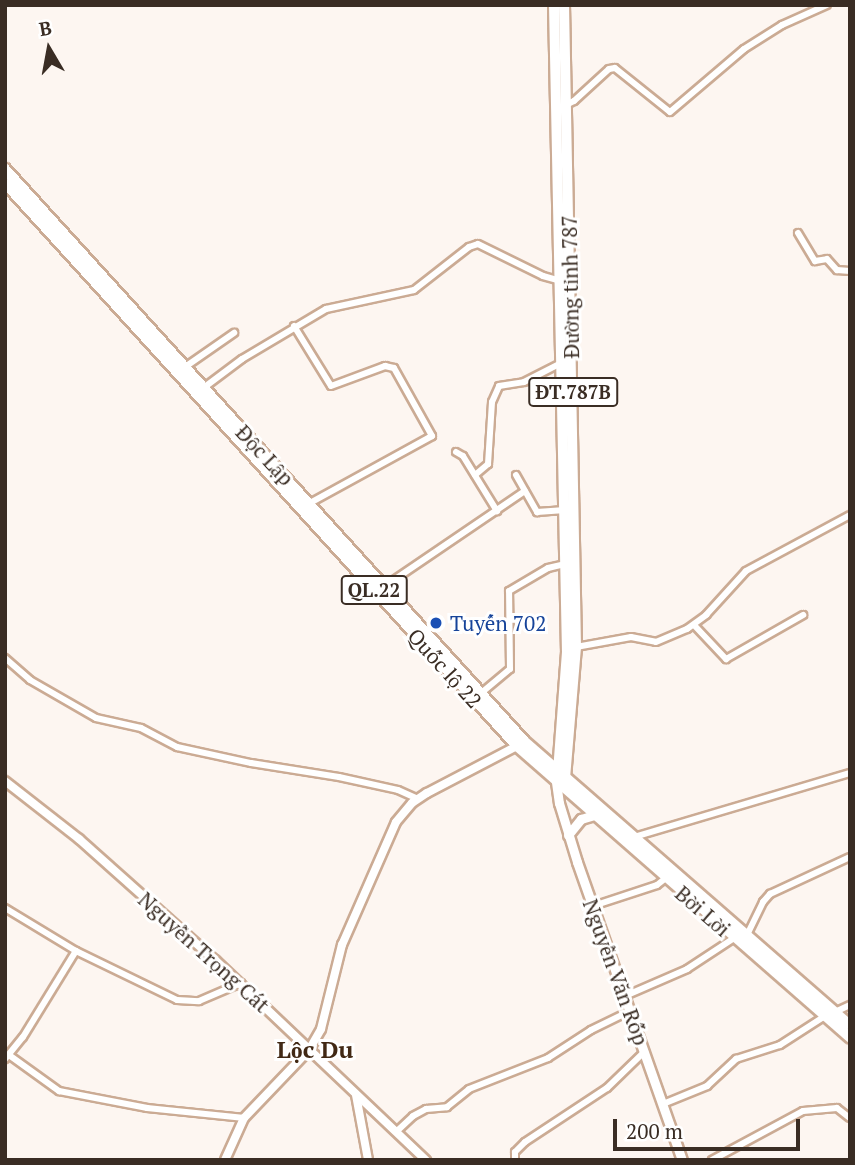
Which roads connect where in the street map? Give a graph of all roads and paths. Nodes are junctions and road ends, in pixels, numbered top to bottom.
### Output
1 (554, 5) edge
2 (564, 5) edge
3 (827, 5) edge
4 (566, 105) junction
5 (5, 169) edge
6 (5, 183) edge
7 (798, 233) dead end
8 (850, 271) edge
9 (561, 281) junction
10 (294, 326) junction
11 (234, 333) dead end
12 (563, 362) junction
13 (183, 368) junction
14 (199, 391) junction
15 (456, 452) dead end
16 (475, 475) junction
17 (516, 475) dead end
18 (525, 491) junction
19 (310, 503) junction
20 (565, 510) junction
21 (497, 511) junction
22 (850, 515) edge
23 (566, 564) junction
24 (384, 586) junction
25 (803, 615) dead end
26 (694, 625) junction
27 (576, 647) junction
28 (5, 658) edge
29 (480, 694) junction
30 (521, 744) junction
31 (850, 774) edge
32 (560, 777) junction
33 (5, 781) edge
34 (418, 799) junction
35 (594, 815) junction
36 (568, 835) junction
37 (633, 838) junction
38 (850, 857) edge
39 (666, 878) junction
40 (593, 906) junction
41 (5, 908) edge
42 (747, 936) junction
43 (734, 938) junction
44 (76, 951) junction
45 (241, 983) junction
46 (625, 996) junction
47 (850, 1005) edge
48 (630, 1011) junction
49 (830, 1014) junction
50 (850, 1025) edge
51 (850, 1038) edge
52 (309, 1050) junction
53 (645, 1051) junction
54 (7, 1057) edge
55 (356, 1095) junction
56 (663, 1104) junction
57 (244, 1118) junction
58 (850, 1118) edge
59 (396, 1132) junction
60 (225, 1160) edge
61 (368, 1160) edge
62 (426, 1160) edge
63 (515, 1160) edge
64 (682, 1160) edge
65 (712, 1160) edge

1 - 9 main road, Đường tỉnh 787 / ĐT.787B
2 - 4 main road, Đường tỉnh 787 / ĐT.787B
3 - 4 street
4 - 27 main road, Đường tỉnh 787 / ĐT.787B
5 - 13 highway, Độc Lập / QL.22
6 - 14 highway, Độc Lập / QL.22
7 - 8 street
9 - 10 street
9 - 12 main road, Đường tỉnh 787 / ĐT.787B
10 - 14 street
10 - 19 street
11 - 13 street
12 - 16 street
12 - 20 main road, Đường tỉnh 787 / ĐT.787B
13 - 14 highway, Độc Lập / QL.22
14 - 19 highway, Độc Lập / QL.22
14 - 30 highway, Quốc lộ 22 / QL.22
15 - 16 street
16 - 21 street
17 - 18 street
18 - 20 street
18 - 21 street
19 - 24 highway, Độc Lập / QL.22
20 - 23 main road, Đường tỉnh 787 / ĐT.787B
21 - 24 street
22 - 26 street
23 - 29 street
23 - 32 main road, Đường tỉnh 787 / ĐT.787B
24 - 29 highway, Độc Lập / QL.22
25 - 26 street
26 - 27 street
27 - 32 main road, Đường tỉnh 787 / ĐT.787B
28 - 34 street
29 - 30 highway, Độc Lập / QL.22
30 - 32 highway, Quốc lộ 22 / QL.22
30 - 34 street
31 - 37 street
32 - 35 highway, Bời Lời / QL.22
32 - 36 main road, Nguyễn Văn Rốp
32 - 37 highway, Bời Lời / QL.22
33 - 45 street, Nguyễn Trọng Cát
34 - 52 street
35 - 36 main road
35 - 39 highway, Bời Lời / QL.22
36 - 40 main road, Nguyễn Văn Rốp
37 - 42 highway, Bời Lời / QL.22
38 - 42 street
39 - 40 street
39 - 43 highway, Bời Lời / QL.22
40 - 46 main road, Nguyễn Văn Rốp
41 - 44 street
42 - 49 highway, Bời Lời / QL.22
43 - 46 street
43 - 49 highway, Bời Lời / QL.22
44 - 45 street
44 - 54 street
45 - 52 street, Nguyễn Trọng Cát
46 - 48 main road, Nguyễn Văn Rốp
47 - 49 street
48 - 53 main road, Nguyễn Văn Rốp
48 - 59 street
49 - 50 highway, Bời Lời / QL.22
49 - 51 highway, Bời Lời / QL.22
49 - 56 street
52 - 55 street, Nguyễn Trọng Cát
52 - 57 street
53 - 56 main road, Nguyễn Văn Rốp
53 - 63 street
54 - 57 street
55 - 59 street, Nguyễn Trọng Cát
55 - 61 street
56 - 64 main road, Nguyễn Văn Rốp
57 - 60 street
58 - 65 street
59 - 62 street, Nguyễn Trọng Cát

